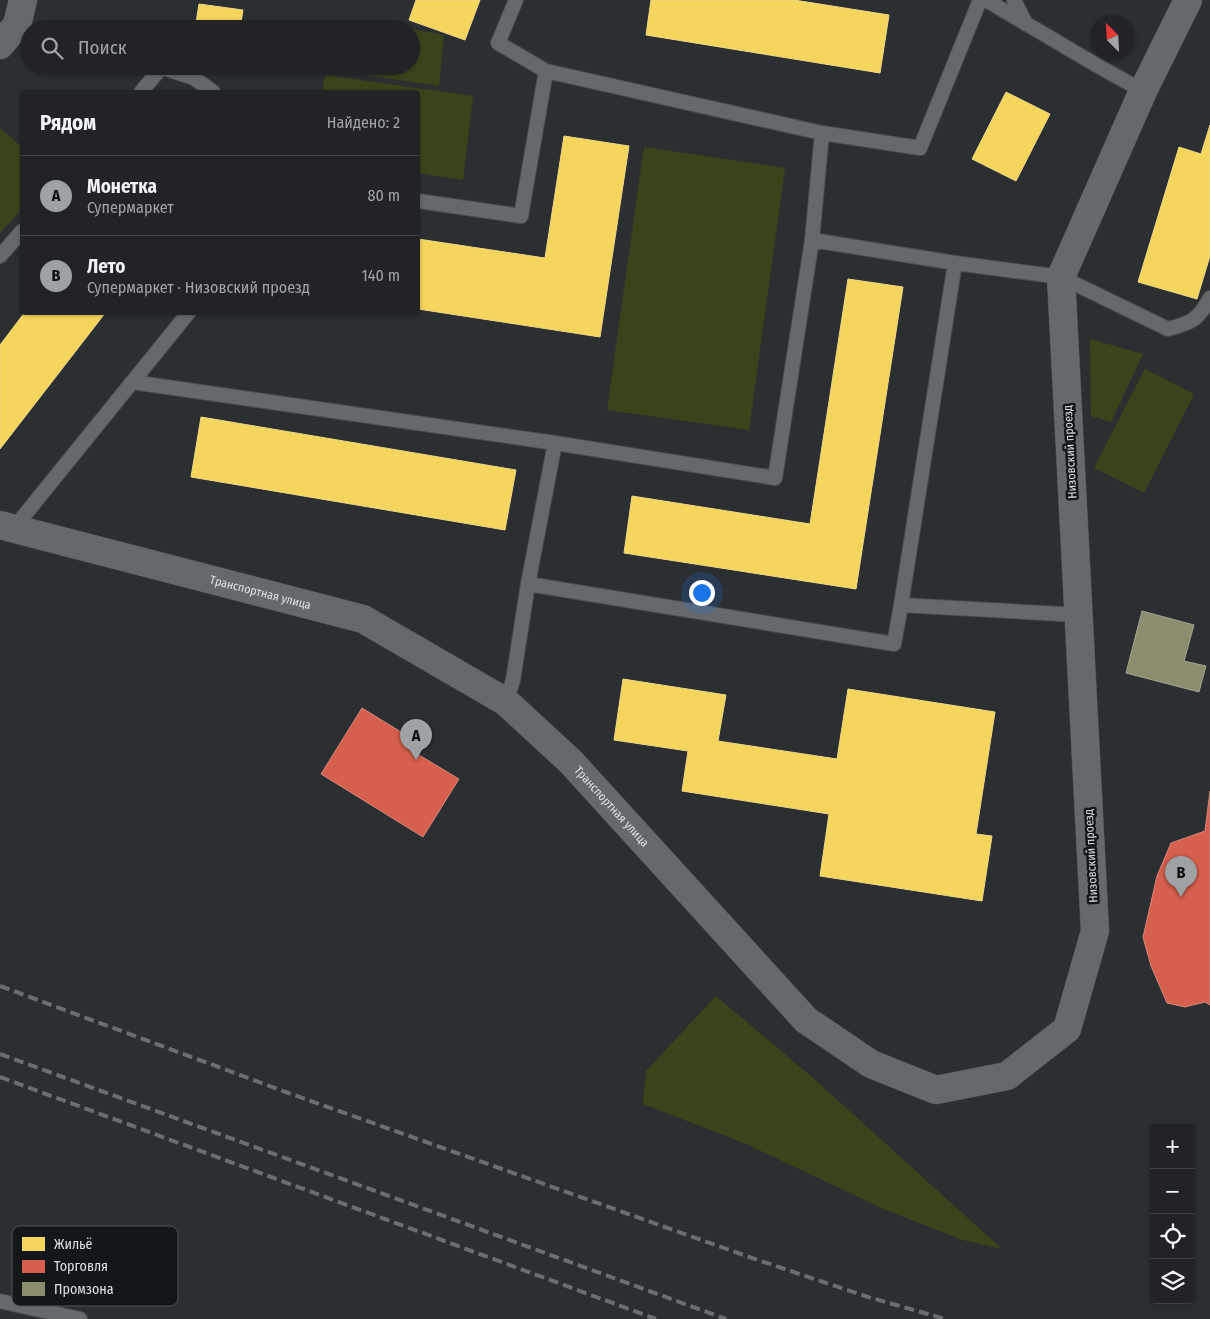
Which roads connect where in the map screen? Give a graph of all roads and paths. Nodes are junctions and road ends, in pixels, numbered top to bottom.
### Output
1 (516, 0) edge
2 (980, 0) edge
3 (986, 0) edge
4 (1014, 0) edge
5 (1188, 0) edge
6 (20, 22) edge
7 (1026, 24) junction
8 (0, 45) edge
9 (546, 71) junction
10 (153, 75) edge
11 (184, 75) edge
12 (142, 90) edge
13 (210, 90) edge
14 (1142, 91) junction
15 (822, 133) junction
16 (420, 201) edge
17 (20, 233) edge
18 (812, 240) junction
19 (0, 256) edge
20 (955, 263) junction
21 (1061, 277) junction
22 (1210, 298) edge
23 (187, 315) edge
24 (132, 382) junction
25 (555, 443) junction
26 (7, 526) edge
27 (528, 584) junction
28 (901, 605) junction
29 (1078, 615) junction
30 (506, 702) junction
31 (1095, 931) joint
32 (22, 1306) edge
33 (80, 1319) edge

1 - 9 lane
2 - 15 lane
3 - 7 lane
4 - 7 lane
5 - 14 street, Низовский проезд
6 - 8 street
7 - 14 lane
9 - 15 lane
9 - 16 lane
10 - 12 lane
11 - 13 lane
14 - 21 street, Низовский проезд
15 - 18 lane
17 - 19 lane
18 - 20 lane
18 - 25 lane
20 - 21 lane
20 - 28 lane
21 - 22 lane
21 - 29 street, Низовский проезд
23 - 24 lane
24 - 25 lane
24 - 26 lane
25 - 27 lane
26 - 30 street, Транспортная улица
27 - 28 lane
27 - 30 lane
28 - 29 lane
29 - 31 street, Низовский проезд
30 - 31 street, Транспортная улица
32 - 33 lane

